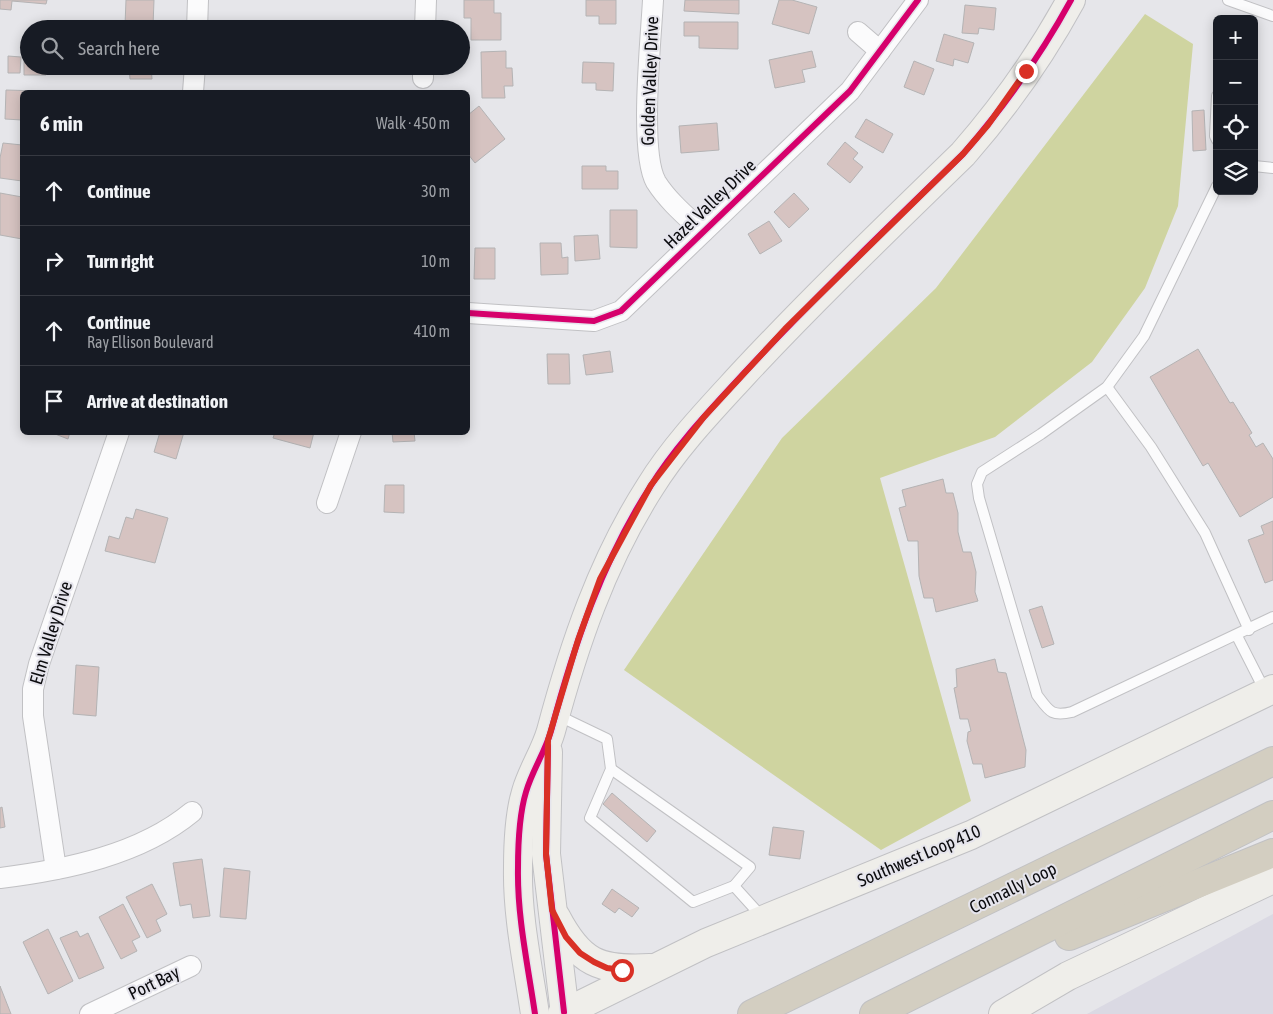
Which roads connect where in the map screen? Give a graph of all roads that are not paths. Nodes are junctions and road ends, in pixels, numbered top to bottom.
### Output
1 (198, 0) edge
2 (426, 0) edge
3 (653, 0) edge
4 (918, 0) edge
5 (1071, 0) edge
6 (1228, 0) edge
7 (1273, 16) edge
8 (197, 20) edge
9 (425, 20) edge
10 (858, 32) dead end
11 (880, 51) junction
12 (194, 75) edge
13 (193, 90) edge
14 (1258, 166) edge
15 (1273, 168) edge
16 (1213, 194) edge
17 (703, 232) junction
18 (470, 313) edge
19 (1107, 387) junction
20 (118, 435) edge
21 (351, 435) edge
22 (327, 502) dead end
23 (1273, 617) edge
24 (1249, 630) junction
25 (1237, 636) junction
26 (1269, 691) edge
27 (552, 727) junction
28 (1273, 743) edge
29 (1273, 761) edge
30 (610, 769) junction
31 (1185, 804) junction
32 (192, 812) dead end
33 (1273, 815) edge
34 (1273, 853) edge
35 (56, 870) junction
36 (0, 878) edge
37 (1273, 879) edge
38 (734, 886) junction
39 (552, 910) junction
40 (765, 920) junction
41 (981, 962) junction
42 (190, 966) dead end
43 (656, 968) junction
44 (90, 1014) edge
45 (535, 1014) edge
46 (564, 1014) edge
47 (752, 1014) edge
48 (874, 1014) edge
49 (1003, 1014) edge

1 - 8 street
2 - 9 street
3 - 17 street, Golden Valley Drive
4 - 11 street, Hazel Valley Drive
5 - 27 main road
6 - 7 lane
10 - 11 street
11 - 17 street, Hazel Valley Drive
12 - 13 street
14 - 15 lane
16 - 19 lane
17 - 18 street, Hazel Valley Drive
19 - 24 lane
19 - 25 lane
20 - 35 street, Elm Valley Drive
21 - 22 street
23 - 24 lane
24 - 25 lane
25 - 26 lane
26 - 40 main road, Southwest Loop 410
27 - 30 lane
27 - 39 main road
27 - 45 main road
28 - 31 highway
29 - 31 highway, Connally Loop
30 - 38 lane
30 - 38 lane
31 - 47 highway, Connally Loop
32 - 35 street
33 - 41 highway
34 - 41 highway
35 - 36 street
37 - 49 main road
38 - 40 lane
39 - 43 main road
39 - 46 main road
40 - 43 main road, Southwest Loop 410
41 - 48 highway
42 - 44 street, Port Bay
43 - 46 main road, Southwest Loop 410

